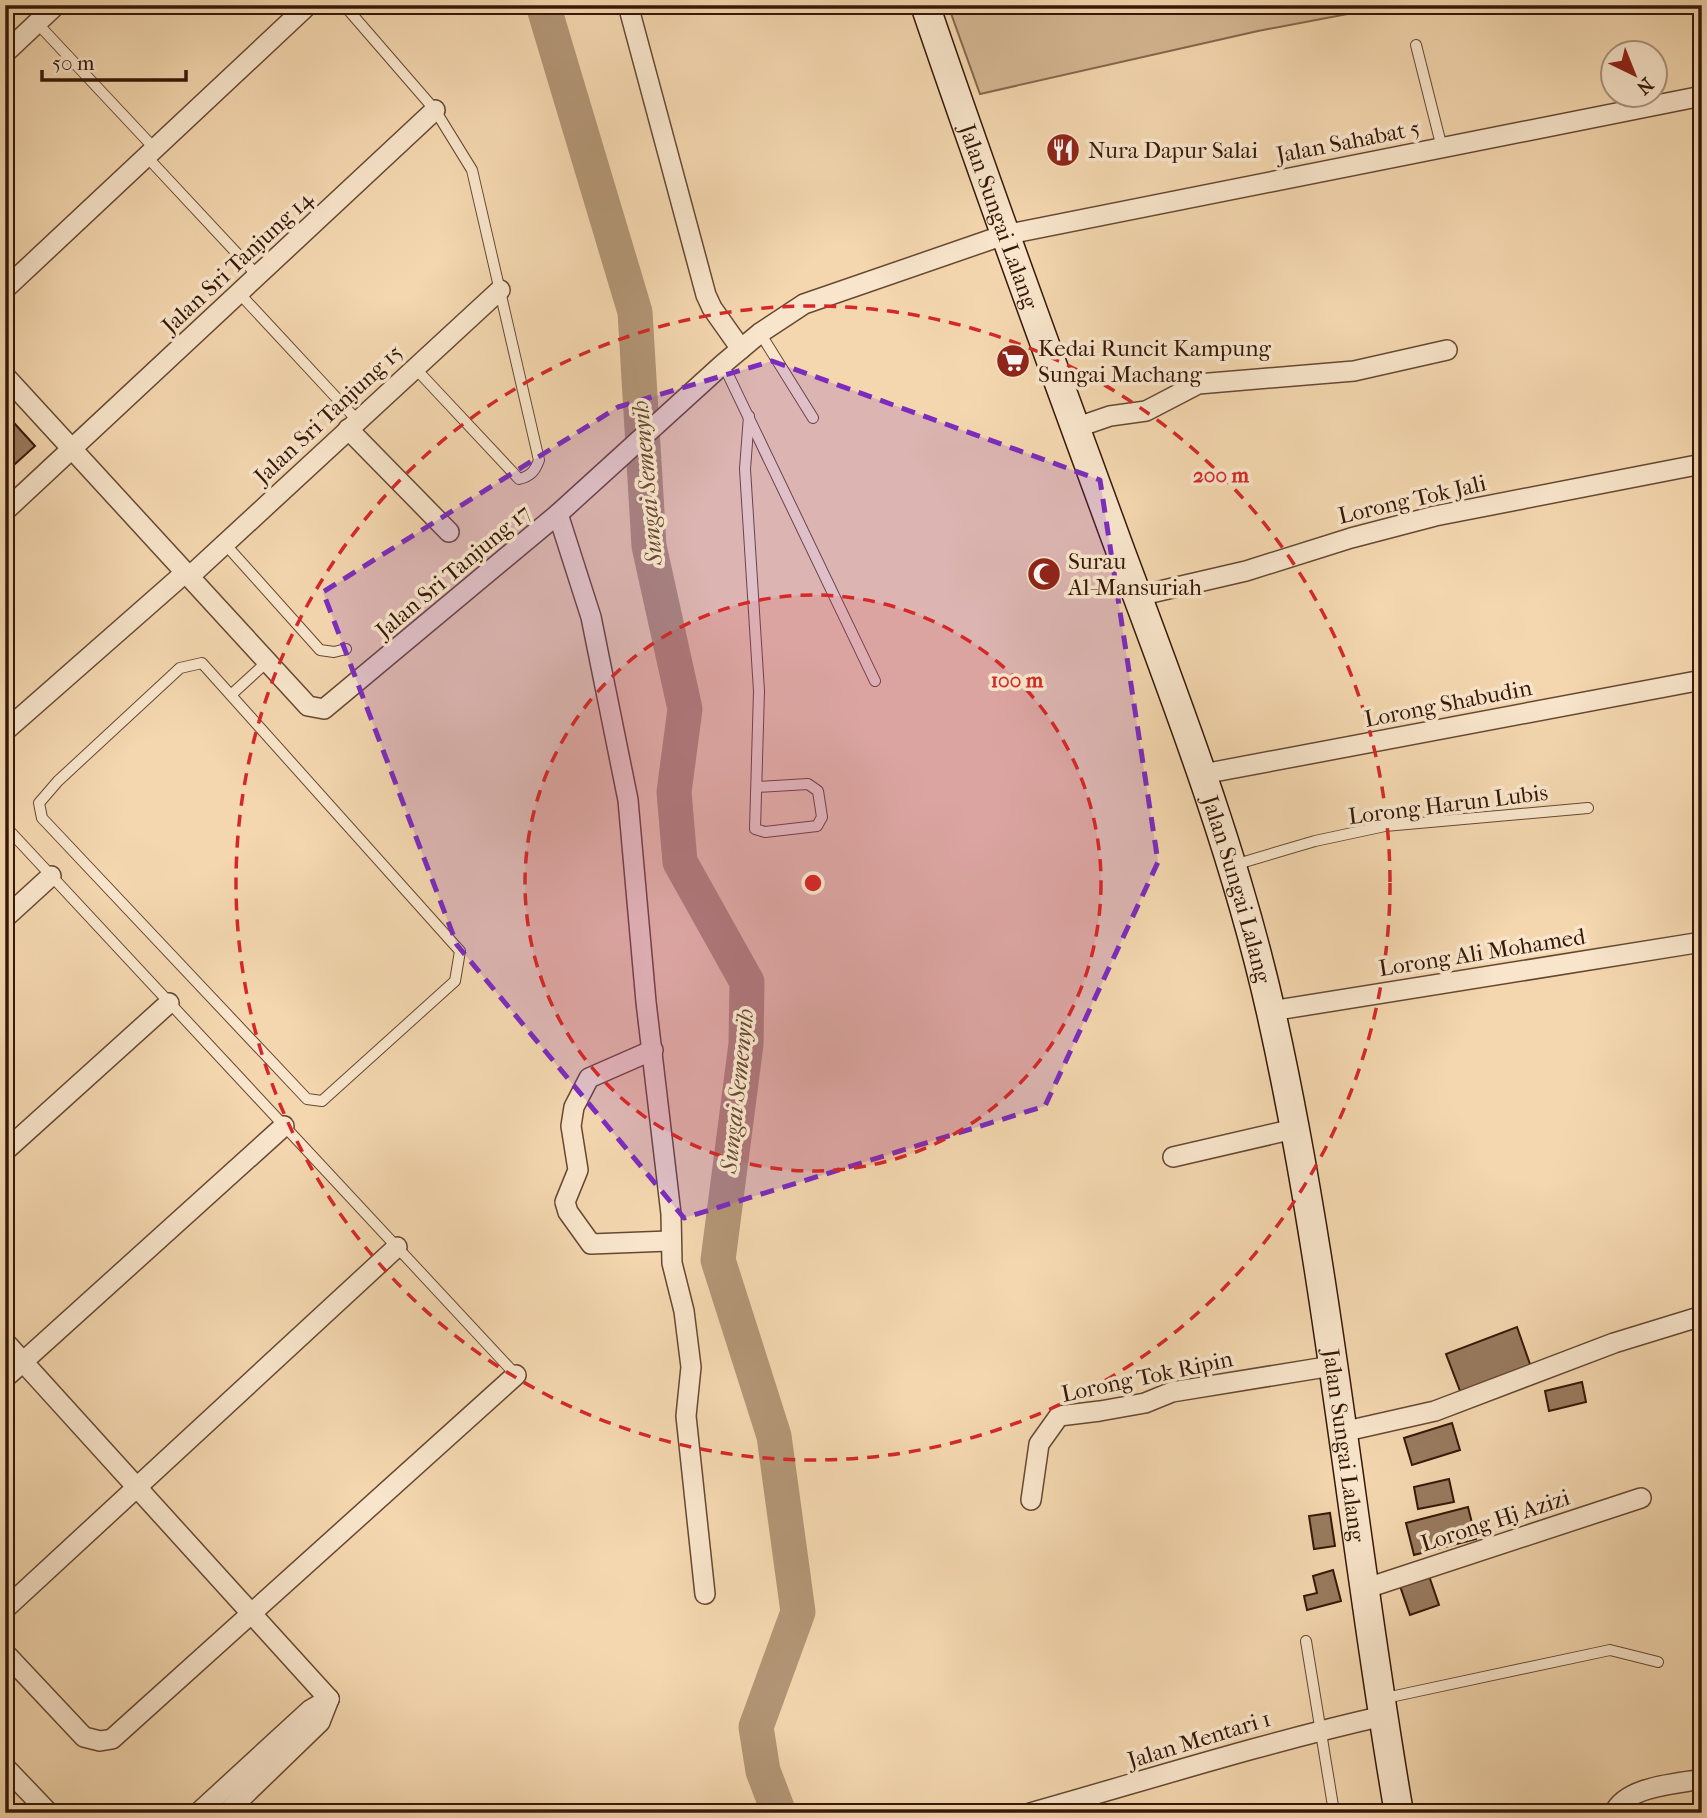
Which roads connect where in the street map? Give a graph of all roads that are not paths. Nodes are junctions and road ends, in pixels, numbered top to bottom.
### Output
1 (56, 5) edge
2 (308, 5) edge
3 (344, 5) edge
4 (628, 5) edge
5 (925, 5) edge
6 (37, 23) junction
7 (1416, 45) dead end
8 (5, 53) edge
9 (1702, 96) edge
10 (435, 110) junction
11 (1442, 148) junction
12 (151, 153) junction
13 (1004, 235) junction
14 (258, 276) junction
15 (5, 289) edge
16 (500, 290) junction
17 (239, 293) junction
18 (760, 333) junction
19 (741, 349) junction
20 (1447, 350) dead end
21 (723, 364) junction
22 (414, 367) junction
23 (5, 376) edge
24 (749, 416) junction
25 (813, 418) dead end
26 (353, 425) junction
27 (1075, 428) junction
28 (73, 449) junction
29 (1702, 464) edge
30 (5, 511) edge
31 (558, 514) junction
32 (449, 532) dead end
33 (225, 544) junction
34 (188, 574) junction
35 (1138, 596) junction
36 (346, 649) dead end
37 (268, 661) junction
38 (1702, 680) edge
39 (875, 681) dead end
40 (232, 694) junction
41 (5, 731) edge
42 (1203, 774) junction
43 (757, 787) junction
44 (1588, 808) dead end
45 (5, 826) edge
46 (1232, 865) junction
47 (51, 876) junction
48 (5, 918) edge
49 (1702, 942) edge
50 (169, 1003) junction
51 (1271, 1011) junction
52 (653, 1050) junction
53 (284, 1126) junction
54 (1294, 1129) junction
55 (5, 1151) edge
56 (1173, 1157) dead end
57 (669, 1241) junction
58 (397, 1247) junction
59 (1702, 1316) edge
60 (5, 1342) edge
61 (23, 1362) junction
62 (1332, 1366) junction
63 (516, 1375) joint
64 (5, 1378) edge
65 (1342, 1432) junction
66 (138, 1488) junction
67 (1641, 1498) dead end
68 (1031, 1500) dead end
69 (1364, 1589) junction
70 (705, 1594) dead end
71 (5, 1609) edge
72 (252, 1615) junction
73 (1306, 1642) dead end
74 (5, 1653) edge
75 (1658, 1662) dead end
76 (329, 1699) junction
77 (1382, 1708) junction
78 (1320, 1730) junction
79 (5, 1767) edge
80 (1702, 1779) edge
81 (1334, 1812) edge
82 (49, 1813) edge
83 (198, 1813) edge
84 (226, 1813) edge
85 (1030, 1813) edge
86 (1399, 1813) edge
87 (1614, 1813) edge

1 - 6 street
2 - 12 street
3 - 10 lane
4 - 19 street
5 - 13 street, Jalan Sungai Lalang
6 - 8 street
6 - 12 lane
7 - 11 lane
9 - 11 street, Jalan Sahabat 5
10 - 14 street, Jalan Sri Tanjung 14
10 - 16 lane
11 - 13 street, Jalan Sahabat 5
12 - 14 lane
12 - 15 street
13 - 18 street, Jalan Sri Tanjung 17
13 - 27 street, Jalan Sungai Lalang
14 - 17 street, Jalan Sri Tanjung 14
16 - 22 street, Jalan Sri Tanjung 15
16 - 22 lane
17 - 26 lane
17 - 28 street, Jalan Sri Tanjung 14
18 - 19 street, Jalan Sri Tanjung 17
18 - 25 lane
19 - 21 street, Jalan Sri Tanjung 17
20 - 27 street
21 - 24 lane
21 - 31 street, Jalan Sri Tanjung 17
22 - 26 street, Jalan Sri Tanjung 15
23 - 28 street, Jalan Sri Tanjung 17
24 - 39 lane
24 - 43 lane
26 - 32 street
26 - 33 street, Jalan Sri Tanjung 15
27 - 35 street, Jalan Sungai Lalang
28 - 30 street, Jalan Sri Tanjung 14
28 - 34 street, Jalan Sri Tanjung 17
29 - 35 street, Lorong Tok Jali
31 - 37 street, Jalan Sri Tanjung 17
31 - 52 street
33 - 34 street, Jalan Sri Tanjung 15
33 - 36 lane
34 - 37 street, Jalan Sri Tanjung 17
34 - 41 street, Jalan Sri Tanjung 15
35 - 42 street, Jalan Sungai Lalang
37 - 40 lane
38 - 42 street, Lorong Shabudin
40 - 40 lane
42 - 46 street, Jalan Sungai Lalang
43 - 43 lane
44 - 46 lane, Lorong Harun Lubis
45 - 47 lane
46 - 51 street, Jalan Sungai Lalang
47 - 48 street
47 - 50 lane
49 - 51 street, Lorong Ali Mohamed
50 - 53 lane
50 - 55 street
51 - 54 street, Jalan Sungai Lalang
52 - 57 street
52 - 57 street
53 - 58 lane
53 - 61 street
54 - 56 street
54 - 62 street, Jalan Sungai Lalang
57 - 70 street
58 - 63 lane
58 - 66 street
59 - 65 street
60 - 61 street
61 - 64 street
61 - 66 street
62 - 65 street, Jalan Sungai Lalang
62 - 68 street, Lorong Tok Ripin
63 - 72 street
65 - 69 street, Jalan Sungai Lalang
66 - 71 street
66 - 72 street
67 - 69 street, Lorong Hj Azizi
69 - 77 street, Jalan Sungai Lalang
72 - 74 street
72 - 76 street
73 - 78 lane
75 - 77 lane
76 - 83 street
76 - 84 street
77 - 78 street, Jalan Mentari 1
77 - 86 street, Jalan Sungai Lalang
78 - 81 lane
78 - 85 street, Jalan Mentari 1
79 - 82 street
80 - 87 street

